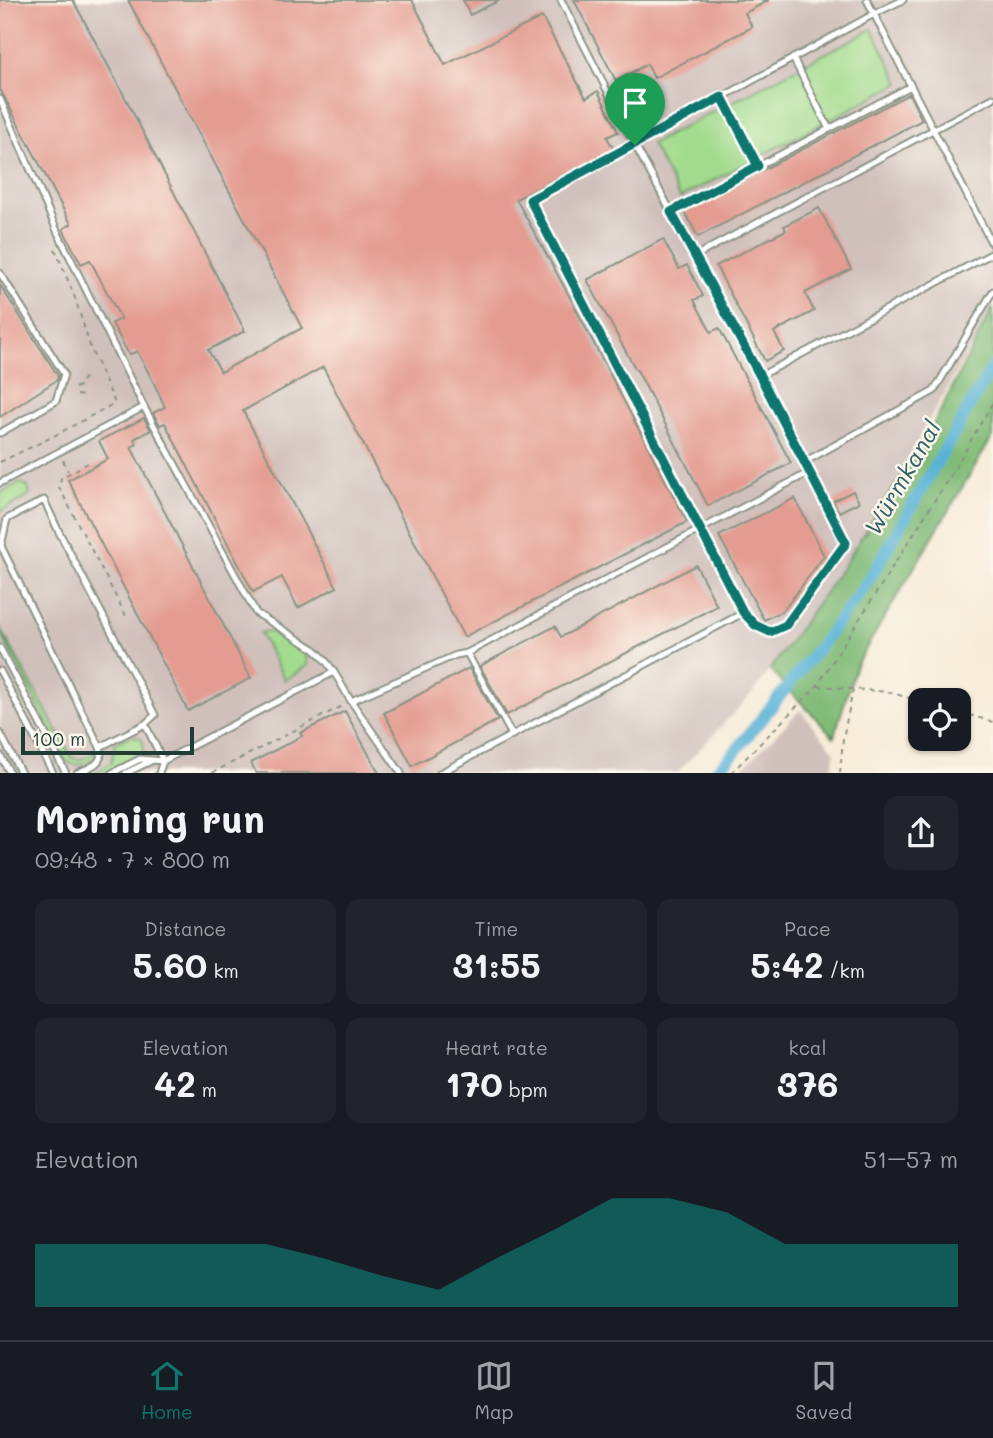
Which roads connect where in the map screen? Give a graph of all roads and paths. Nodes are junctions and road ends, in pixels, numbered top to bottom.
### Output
1 (561, 0) edge
2 (867, 0) edge
3 (903, 0) edge
4 (874, 14) junction
5 (793, 58) junction
6 (911, 86) junction
7 (722, 97) junction
8 (993, 98) edge
9 (0, 99) edge
10 (829, 128) junction
11 (933, 130) junction
12 (635, 145) junction
13 (758, 166) junction
14 (671, 212) junction
15 (52, 242) dead end
16 (993, 246) edge
17 (993, 253) edge
18 (695, 256) junction
19 (0, 273) edge
20 (993, 291) edge
21 (88, 374) dead end
22 (760, 376) junction
23 (75, 388) dead end
24 (77, 395) dead end
25 (85, 396) dead end
26 (993, 402) edge
27 (144, 407) junction
28 (0, 433) edge
29 (0, 462) edge
30 (804, 462) junction
31 (88, 463) dead end
32 (810, 472) junction
33 (0, 483) edge
34 (701, 529) junction
35 (743, 612) junction
36 (126, 617) dead end
37 (0, 648) edge
38 (467, 653) junction
39 (0, 671) edge
40 (334, 672) junction
41 (817, 686) junction
42 (853, 689) junction
43 (908, 698) edge
44 (351, 701) junction
45 (971, 716) edge
46 (993, 722) edge
47 (145, 724) junction
48 (0, 733) edge
49 (512, 735) junction
50 (100, 747) junction
51 (0, 755) edge
52 (150, 761) junction
53 (163, 761) junction
54 (10, 773) edge
55 (21, 773) edge
56 (53, 773) edge
57 (66, 773) edge
58 (77, 773) edge
59 (113, 773) edge
60 (126, 773) edge
61 (159, 773) edge
62 (212, 773) edge
63 (401, 773) edge
64 (440, 773) edge
65 (731, 773) edge
66 (840, 773) edge

1 - 12 lane
2 - 4 lane
3 - 4 lane
4 - 5 lane
4 - 6 lane
5 - 7 lane
5 - 10 lane
6 - 10 lane
6 - 11 lane
7 - 12 lane
7 - 13 lane
8 - 11 lane
9 - 27 lane
10 - 13 lane
11 - 16 lane
11 - 18 lane
12 - 14 lane
12 - 34 lane
13 - 14 lane
14 - 18 lane
15 - 29 path
17 - 22 lane
18 - 22 lane
19 - 28 lane
20 - 30 lane
21 - 23 path
22 - 30 lane
24 - 25 path
26 - 41 path
27 - 33 lane
27 - 40 lane
30 - 32 lane
31 - 36 path
32 - 34 lane
32 - 35 lane
34 - 35 lane
34 - 38 lane
35 - 49 lane
37 - 57 lane
38 - 44 lane
38 - 49 lane
39 - 56 lane
40 - 44 lane
40 - 53 lane
41 - 42 path
41 - 65 path
42 - 43 path
42 - 66 path
44 - 62 path
44 - 63 lane
45 - 46 path
47 - 50 lane
47 - 50 lane
47 - 53 lane
48 - 55 lane
49 - 64 lane
50 - 58 lane
51 - 54 lane
52 - 53 lane
52 - 59 lane
52 - 60 lane
53 - 61 lane

